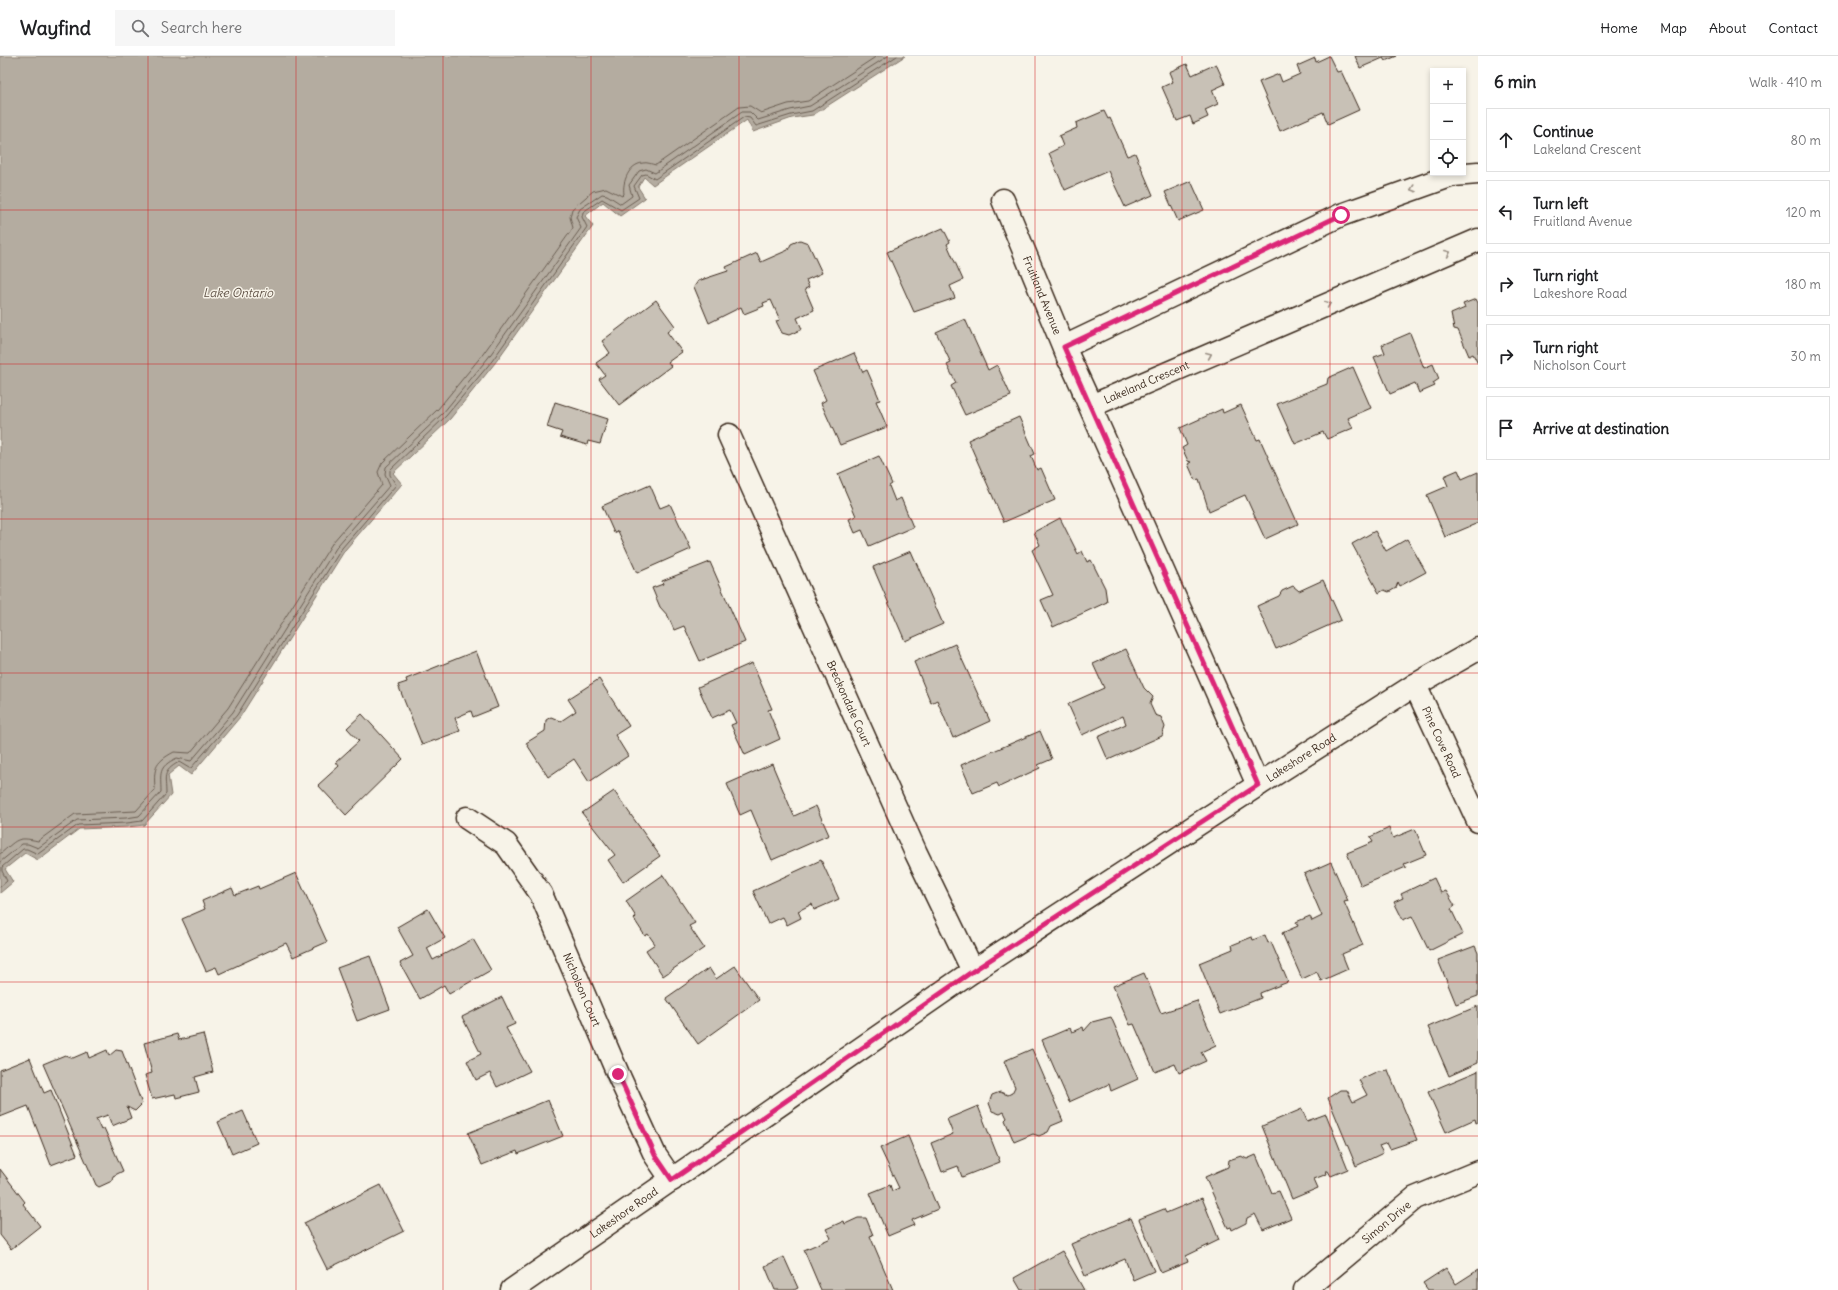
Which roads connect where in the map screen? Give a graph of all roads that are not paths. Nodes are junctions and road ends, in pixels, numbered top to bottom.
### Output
1 (1478, 173) edge
2 (1003, 200) dead end
3 (1478, 240) edge
4 (1064, 347) junction
5 (729, 435) dead end
6 (1478, 650) edge
7 (1416, 685) junction
8 (1258, 785) junction
9 (467, 818) dead end
10 (1478, 821) edge
11 (973, 971) junction
12 (1478, 1172) edge
13 (672, 1180) junction
14 (512, 1290) edge
15 (1305, 1290) edge

1 -> 4 street
2 - 4 street, Fruitland Avenue
4 -> 3 street, Lakeland Crescent
4 - 8 street, Fruitland Avenue
5 - 11 street, Breckondale Court
6 - 7 street, Lakeshore Road
7 - 8 street, Lakeshore Road
7 - 10 street, Pine Cove Road
8 - 11 street, Lakeshore Road
9 - 13 street, Nicholson Court
11 - 13 street, Lakeshore Road
12 - 15 street, Simon Drive
13 - 14 street, Lakeshore Road

